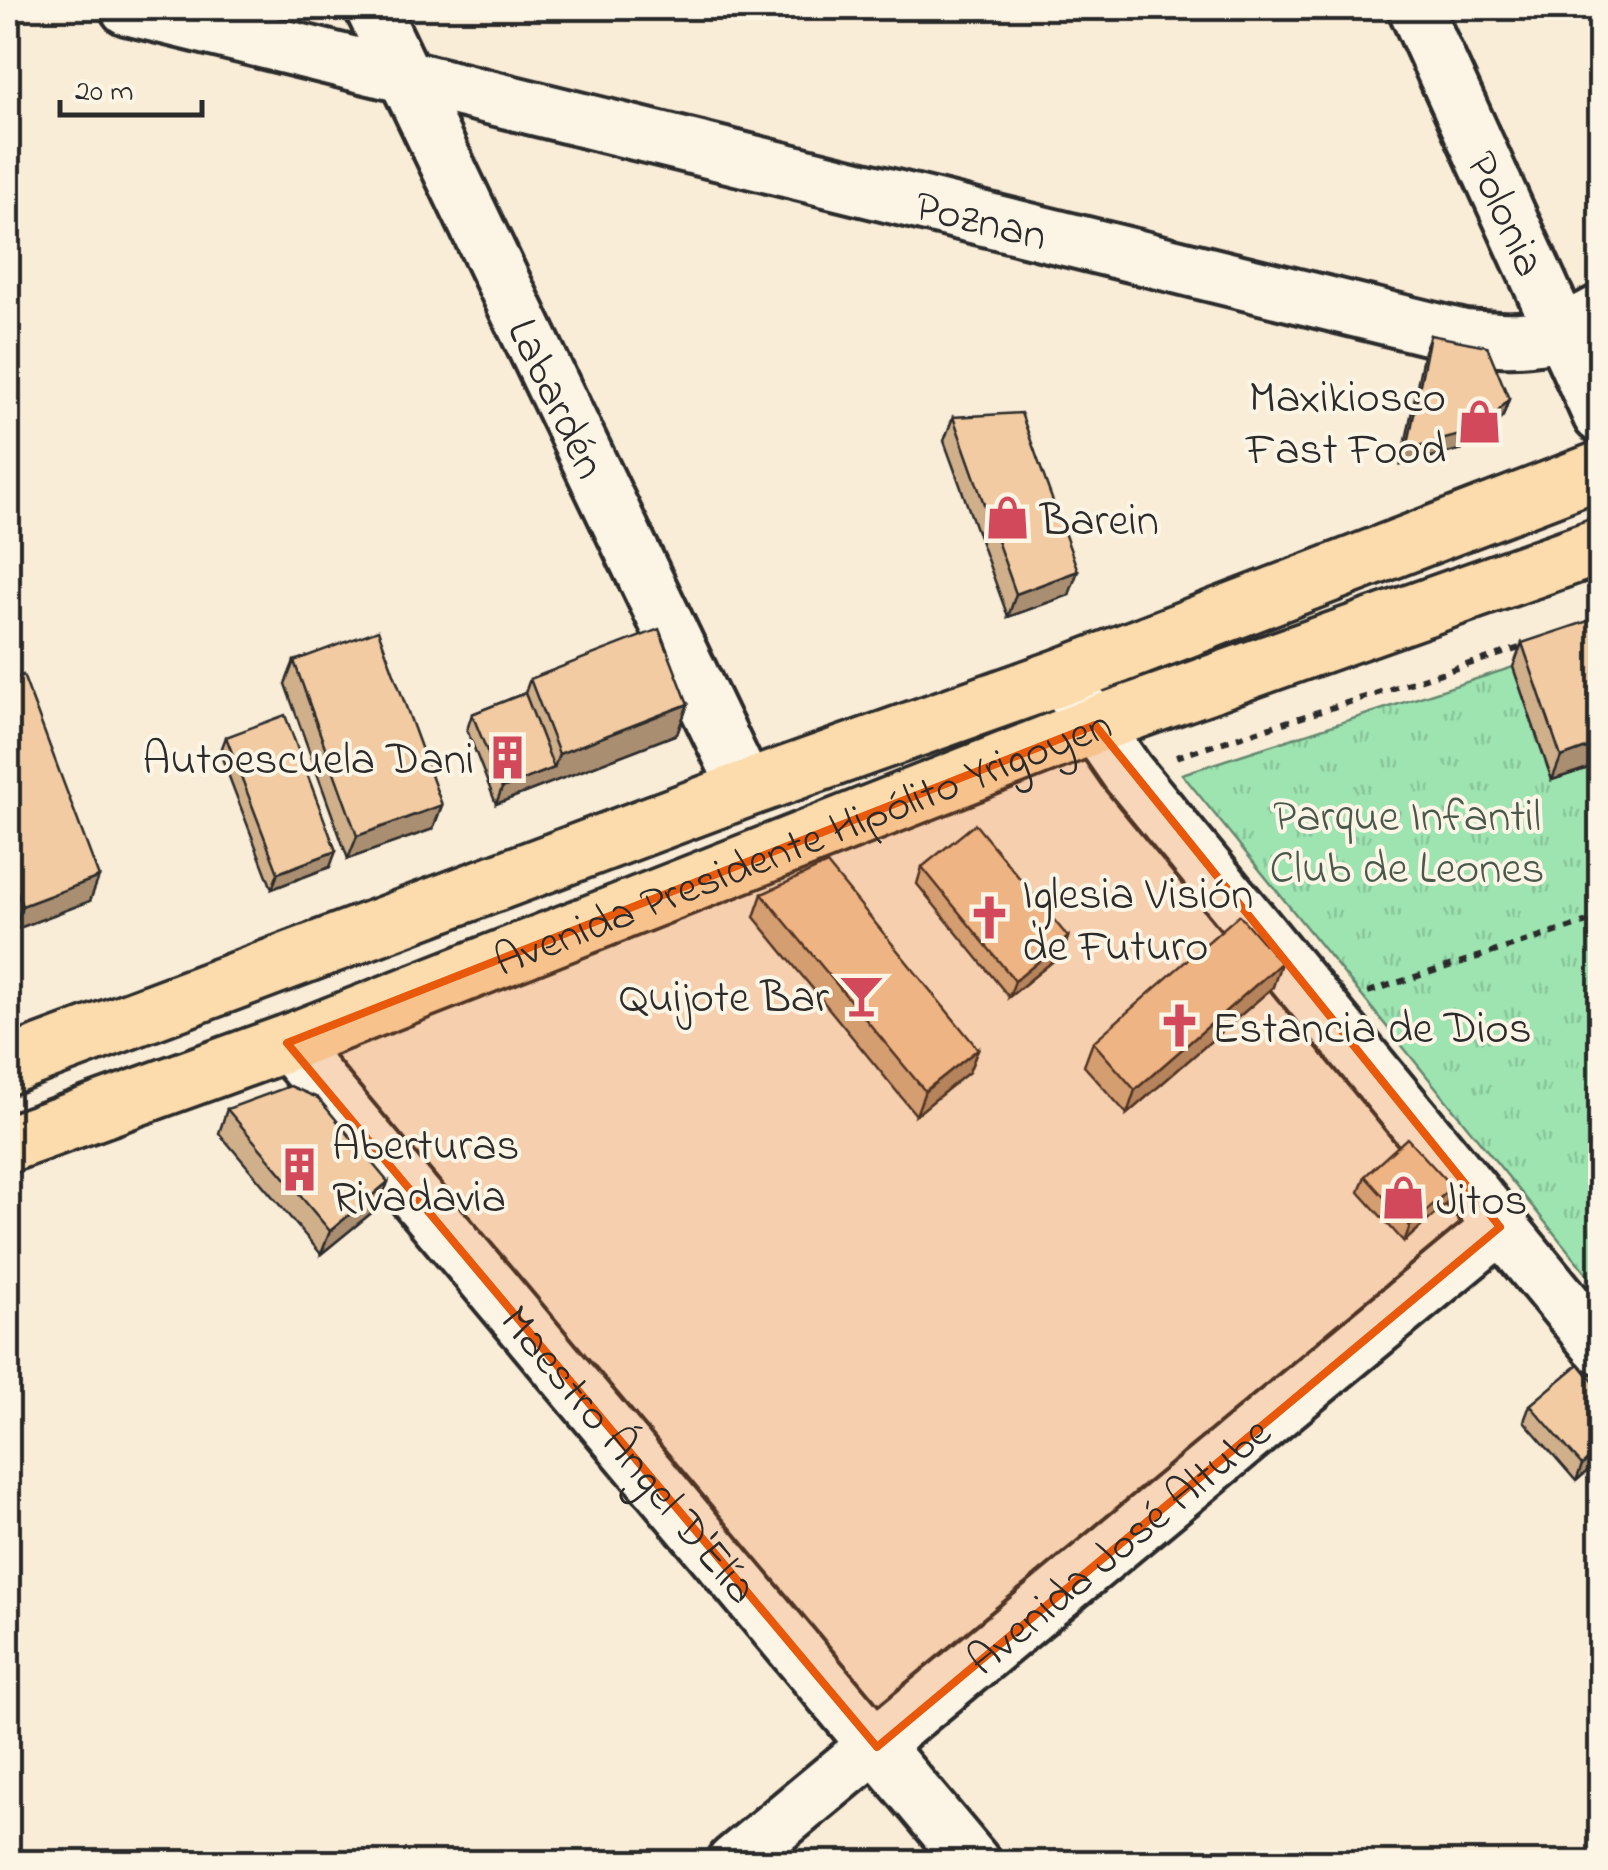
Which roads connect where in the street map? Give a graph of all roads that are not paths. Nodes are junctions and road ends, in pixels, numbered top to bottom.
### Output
1 (127, 8) edge
2 (1415, 8) edge
3 (388, 30) edge
4 (1581, 323) edge
5 (1600, 416) edge
6 (1600, 470) edge
7 (1600, 546) edge
8 (1061, 677) junction
9 (1096, 725) junction
10 (746, 790) junction
11 (287, 1042) junction
12 (8, 1066) edge
13 (8, 1144) edge
14 (1500, 1227) junction
15 (1600, 1348) edge
16 (876, 1746) junction
17 (734, 1862) edge
18 (973, 1862) edge

1 - 3 street, Poznan
2 - 4 street, Polonia
3 - 4 street, Poznan
3 - 10 street, Labardén
4 - 5 street, Polonia
6 - 8 main road, Avenida Presidente Hipólito Yrigoyen
7 - 9 main road, Avenida Presidente Hipólito Yrigoyen
8 - 9 street
8 - 10 main road, Avenida Presidente Hipólito Yrigoyen
9 - 11 main road, Avenida Presidente Hipólito Yrigoyen
9 - 14 street
10 - 12 main road, Avenida Presidente Hipólito Yrigoyen
11 - 13 main road, Avenida Presidente Hipólito Yrigoyen
11 - 16 street, Maestro Ángel D'Elía
14 - 15 street
14 - 16 street, Avenida José Altube
16 - 17 street, Avenida José Altube
16 - 18 street, Maestro Ángel D'Elía

